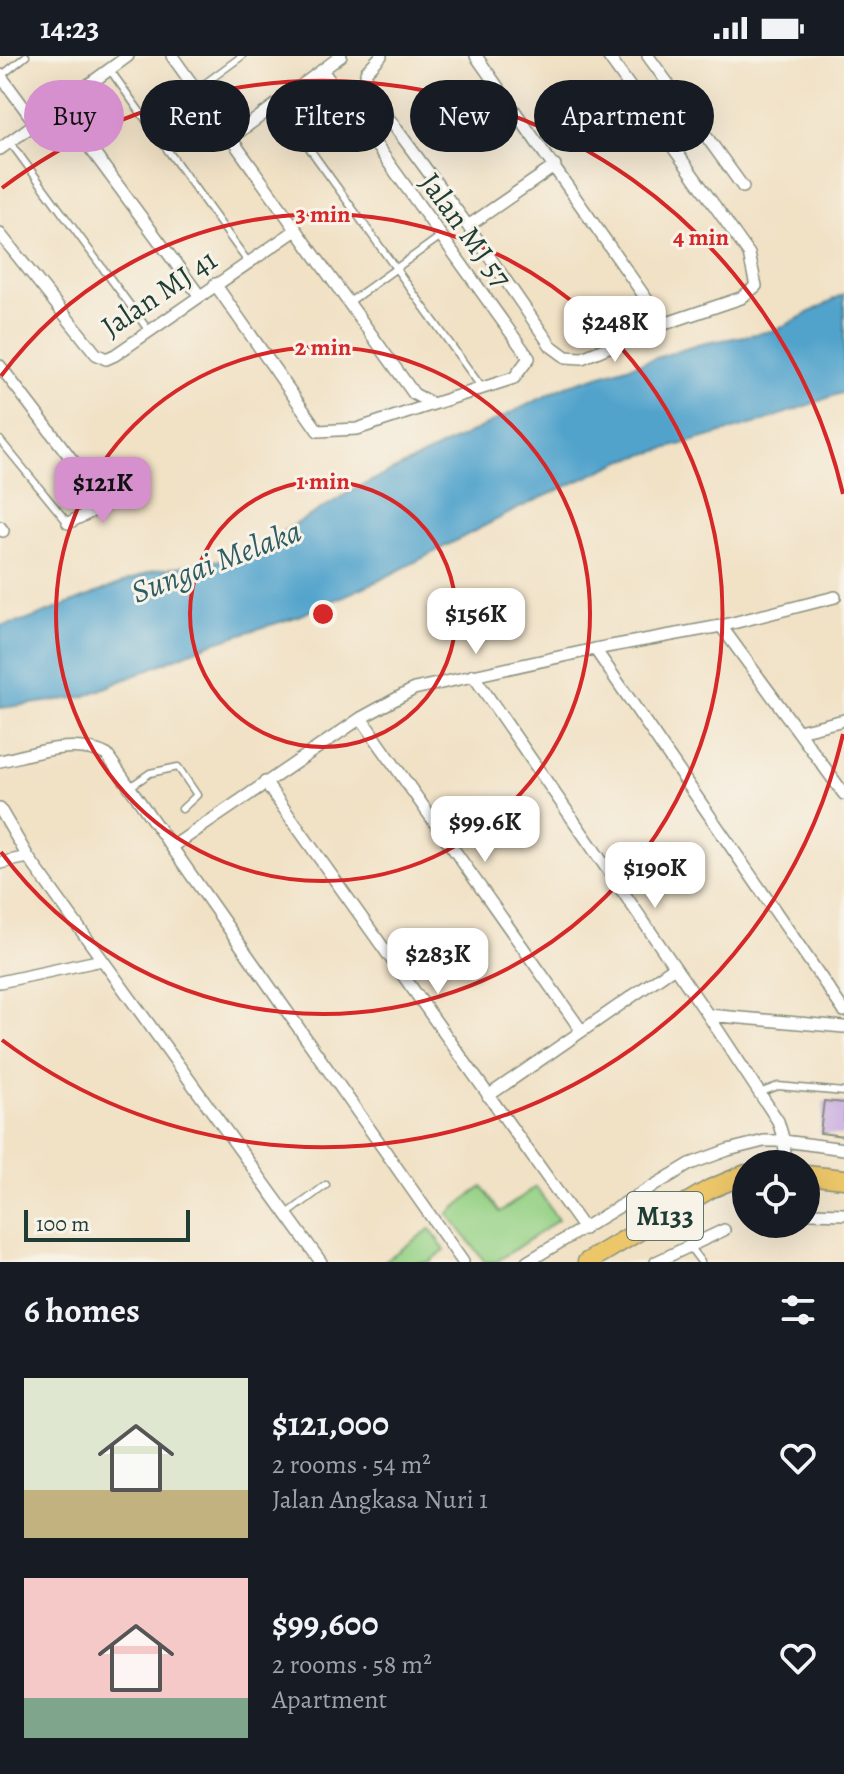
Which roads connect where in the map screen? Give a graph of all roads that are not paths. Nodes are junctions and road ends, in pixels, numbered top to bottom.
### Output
1 (26, 56) edge
2 (128, 56) edge
3 (172, 56) edge
4 (242, 56) edge
5 (341, 56) edge
6 (381, 56) edge
7 (476, 56) edge
8 (608, 56) edge
9 (648, 56) edge
10 (110, 70) junction
11 (322, 70) junction
12 (0, 75) edge
13 (96, 80) edge
14 (189, 80) edge
15 (210, 80) edge
16 (309, 80) edge
17 (24, 108) edge
18 (24, 133) edge
19 (5, 146) edge
20 (93, 152) edge
21 (241, 152) edge
22 (312, 152) edge
23 (555, 166) junction
24 (743, 187) dead end
25 (468, 226) junction
26 (296, 230) junction
27 (0, 234) edge
28 (441, 236) junction
29 (248, 262) junction
30 (396, 269) junction
31 (215, 284) junction
32 (199, 295) junction
33 (348, 303) junction
34 (664, 324) junction
35 (149, 331) junction
36 (0, 366) edge
37 (482, 388) junction
38 (433, 404) junction
39 (0, 440) edge
40 (68, 523) joint
41 (835, 597) dead end
42 (721, 626) junction
43 (595, 649) junction
44 (473, 675) junction
45 (361, 718) junction
46 (844, 720) edge
47 (799, 731) junction
48 (0, 761) edge
49 (265, 782) junction
50 (130, 787) junction
51 (844, 794) edge
52 (0, 809) edge
53 (182, 809) dead end
54 (172, 847) junction
55 (28, 857) junction
56 (0, 863) edge
57 (102, 960) junction
58 (673, 968) junction
59 (0, 982) edge
60 (844, 1011) edge
61 (708, 1015) junction
62 (844, 1027) edge
63 (581, 1030) junction
64 (844, 1092) edge
65 (759, 1093) junction
66 (488, 1096) junction
67 (784, 1141) junction
68 (844, 1149) edge
69 (785, 1150) edge
70 (820, 1176) edge
71 (844, 1179) edge
72 (732, 1180) edge
73 (326, 1185) dead end
74 (820, 1214) edge
75 (286, 1215) junction
76 (843, 1216) edge
77 (584, 1229) junction
78 (724, 1230) dead end
79 (689, 1246) junction
80 (321, 1262) edge
81 (463, 1262) edge
82 (527, 1262) edge
83 (587, 1262) edge
84 (656, 1262) edge
85 (701, 1262) edge

1 - 12 lane
2 - 10 street
3 - 14 street
4 - 15 lane
5 - 11 street
6 - 25 street
7 - 23 street
8 - 34 street
9 - 24 street
10 - 13 street
10 - 29 lane
11 - 16 street
11 - 28 street, Jalan MJ 57
12 - 17 street
18 - 19 street
19 - 35 lane
20 - 32 street
21 - 26 street
22 - 30 lane
23 - 25 street
23 - 34 street
25 - 34 street
26 - 29 street, Jalan MJ 41
26 - 33 street
27 - 35 street, Jalan MJ 41
28 - 30 lane
28 - 37 street, Jalan MJ 57
29 - 31 street, Jalan MJ 41
30 - 33 lane
30 - 37 lane
31 - 32 street, Jalan MJ 41
31 - 38 street
32 - 35 street, Jalan MJ 41
33 - 38 street
36 - 40 street
37 - 38 street
39 - 40 lane
41 - 42 street
42 - 43 street
42 - 47 street
43 - 44 street
43 - 60 street
44 - 45 street
44 - 58 street
45 - 49 street
45 - 63 street
46 - 47 street
47 - 51 street
48 - 50 street
49 - 54 street
49 - 66 street
50 - 53 lane
50 - 54 street
52 - 55 street
54 - 81 street
55 - 56 street
55 - 57 street
57 - 59 street
57 - 75 street
58 - 61 street
58 - 63 street
61 - 62 street
61 - 65 street
63 - 66 street
64 - 65 lane
65 - 67 street
66 - 77 street
67 - 68 street
67 - 69 street
67 - 77 street
70 - 71 main road
72 - 83 main road, M133
73 - 75 lane
74 - 76 street
75 - 80 street
77 - 82 street
78 - 79 street
79 - 84 street
79 - 85 lane

